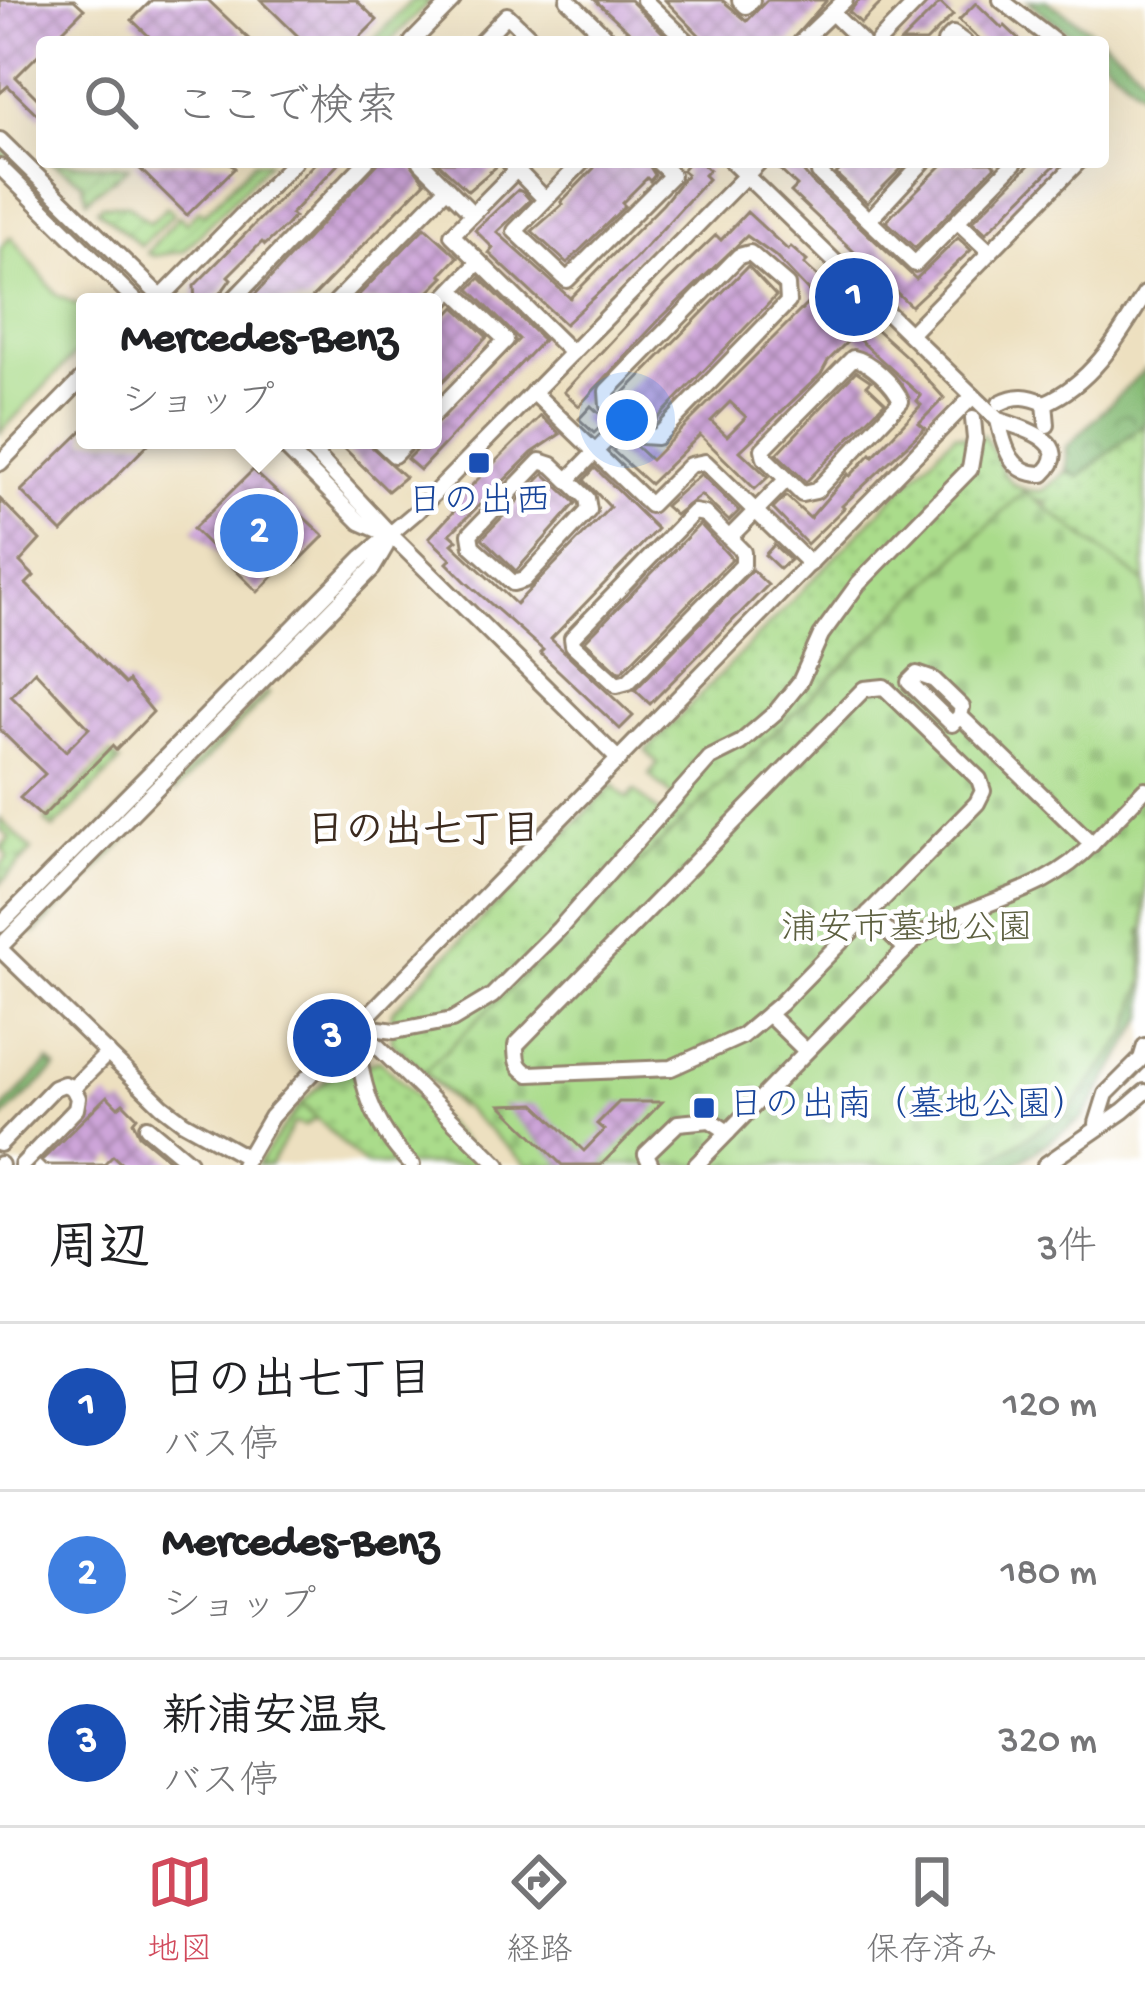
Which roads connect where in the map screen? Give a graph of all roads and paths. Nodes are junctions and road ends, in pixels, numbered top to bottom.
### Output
1 (453, 0) edge
2 (568, 0) edge
3 (644, 0) edge
4 (740, 0) edge
5 (752, 0) edge
6 (845, 0) edge
7 (919, 0) edge
8 (1001, 0) edge
9 (832, 13) junction
10 (418, 36) edge
11 (487, 36) edge
12 (529, 36) edge
13 (605, 36) edge
14 (682, 36) edge
15 (807, 36) edge
16 (856, 36) edge
17 (884, 36) edge
18 (1034, 36) edge
19 (0, 140) edge
20 (0, 167) edge
21 (288, 168) edge
22 (360, 168) edge
23 (427, 168) edge
24 (513, 168) edge
25 (520, 168) edge
26 (576, 168) edge
27 (664, 168) edge
28 (738, 168) edge
29 (753, 168) edge
30 (824, 168) edge
31 (917, 168) edge
32 (1009, 168) edge
33 (1072, 168) edge
34 (746, 176) junction
35 (447, 188) junction
36 (545, 200) junction
37 (472, 213) junction
38 (869, 220) junction
39 (958, 222) junction
40 (991, 252) junction
41 (478, 262) junction
42 (453, 290) junction
43 (128, 293) edge
44 (154, 293) edge
45 (168, 293) edge
46 (240, 293) edge
47 (345, 293) edge
48 (1145, 294) edge
49 (442, 301) edge
50 (910, 334) junction
51 (572, 353) junction
52 (76, 385) edge
53 (533, 392) junction
54 (973, 396) junction
55 (1045, 403) junction
56 (1000, 404) dead end
57 (442, 406) edge
58 (973, 419) dead end
59 (998, 420) junction
60 (624, 422) junction
61 (1047, 424) dead end
62 (287, 449) edge
63 (310, 449) edge
64 (594, 452) junction
65 (0, 463) edge
66 (568, 480) junction
67 (786, 480) junction
68 (756, 511) junction
69 (392, 536) junction
70 (729, 538) junction
71 (810, 564) junction
72 (960, 716) dead end
73 (619, 760) junction
74 (1145, 789) edge
75 (1092, 844) junction
76 (869, 913) junction
77 (0, 925) edge
78 (0, 948) edge
79 (906, 950) junction
80 (768, 1014) junction
81 (357, 1026) junction
82 (1145, 1046) edge
83 (806, 1051) junction
84 (108, 1054) junction
85 (74, 1088) junction
86 (1145, 1092) edge
87 (1097, 1123) dead end
88 (189, 1126) junction
89 (147, 1127) dead end
90 (728, 1132) junction
91 (0, 1144) edge
92 (171, 1147) junction
93 (244, 1161) edge
94 (189, 1162) edge
95 (647, 1163) edge
96 (22, 1165) edge
97 (412, 1165) edge
98 (498, 1165) edge
99 (695, 1165) edge
100 (1045, 1165) edge

1 - 10 street
2 - 13 street
3 - 14 street
4 - 5 street
6 - 9 street
7 - 17 street
8 - 18 street
9 - 15 street
9 - 16 street
11 - 12 street
19 - 44 street
20 - 43 street
21 - 45 street
22 - 46 street
23 - 35 street
24 - 37 street
25 - 36 street
26 - 36 street
27 - 36 street
28 - 34 street
29 - 34 street
30 - 38 street
31 - 38 street
32 - 39 street
33 - 40 street
34 - 50 street
34 - 51 street
35 - 37 street
35 - 47 street
37 - 41 street
38 - 39 street
39 - 40 street
40 - 50 street
41 - 42 street
41 - 51 street
42 - 49 street
42 - 57 street
48 - 55 street
50 - 54 street
51 - 53 street
52 - 65 street
53 - 64 street
53 - 69 street
54 - 59 street
54 - 71 street
55 - 56 street
55 - 61 street
58 - 81 street
59 - 59 street
60 - 60 street
60 - 64 street
62 - 69 street
63 - 69 street
64 - 66 street
64 - 68 street
66 - 66 street
67 - 67 street
67 - 68 street
68 - 70 street
68 - 71 street
69 - 73 street
69 - 77 street
69 - 78 street
70 - 70 street
71 - 73 street
72 - 75 street
73 - 81 street
74 - 75 street
75 - 79 street
76 - 79 street
76 - 80 street
76 - 80 street
78 - 84 street
79 - 83 street
80 - 83 street
81 - 93 street
81 - 97 street
81 - 98 street
82 - 87 street
83 - 90 street
84 - 85 street
84 - 88 street
85 - 91 street
85 - 96 street
86 - 100 street
88 - 92 street
88 - 93 street
89 - 92 street
90 - 95 street
90 - 99 street
92 - 94 street

